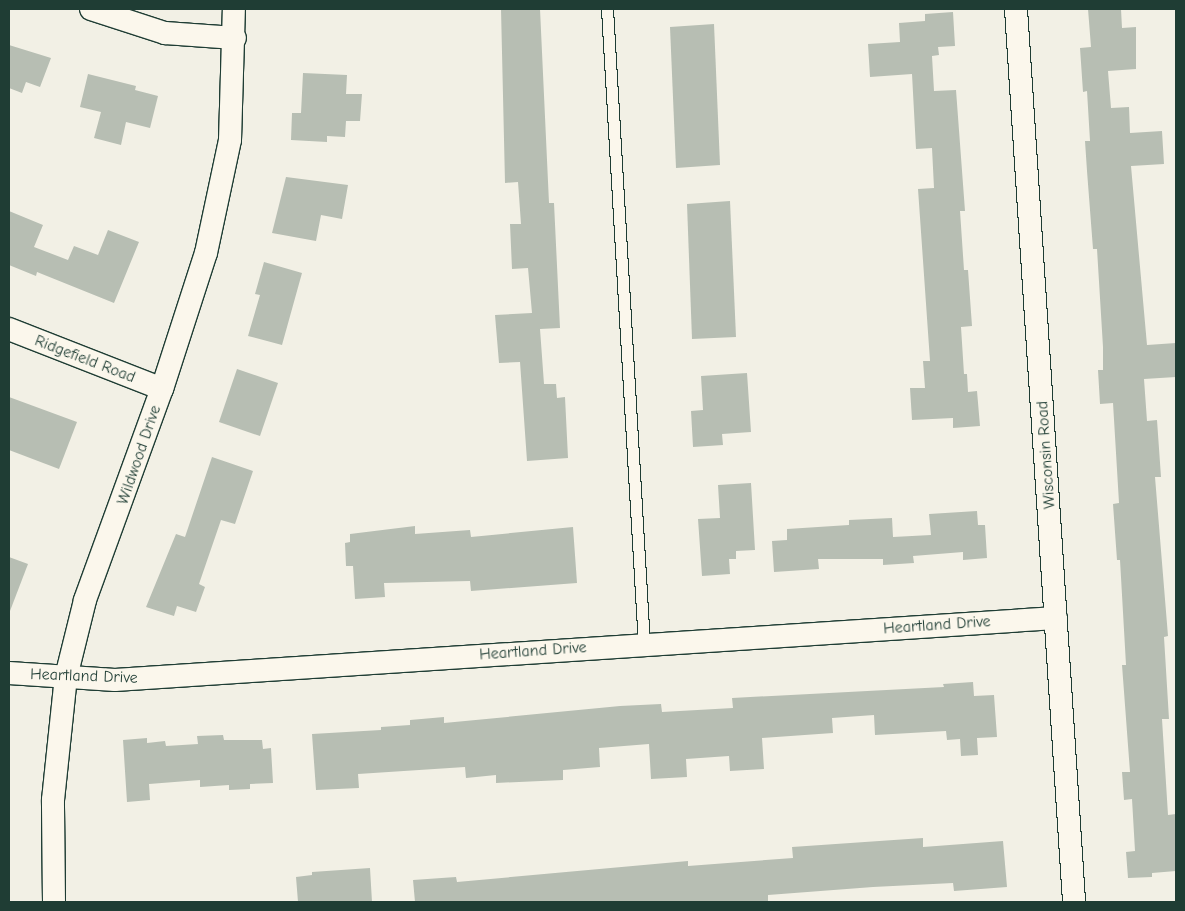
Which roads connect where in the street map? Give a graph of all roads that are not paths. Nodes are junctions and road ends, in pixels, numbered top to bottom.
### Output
1 (91, 9) edge
2 (234, 9) edge
3 (606, 9) edge
4 (1016, 9) edge
5 (235, 38) junction
6 (9, 329) edge
7 (162, 389) junction
8 (1056, 618) junction
9 (644, 644) junction
10 (9, 673) edge
11 (66, 677) junction
12 (54, 902) edge
13 (1074, 902) edge

1 - 5 street
2 - 5 street, Wildwood Drive
3 - 9 lane
4 - 8 street, Wisconsin Road
5 - 7 street, Wildwood Drive
6 - 7 street, Ridgefield Road
7 - 11 street, Wildwood Drive
8 - 9 street, Heartland Drive
8 - 13 street, Wisconsin Road
9 - 11 street, Heartland Drive
10 - 11 street, Heartland Drive
11 - 12 street, Wildwood Drive

